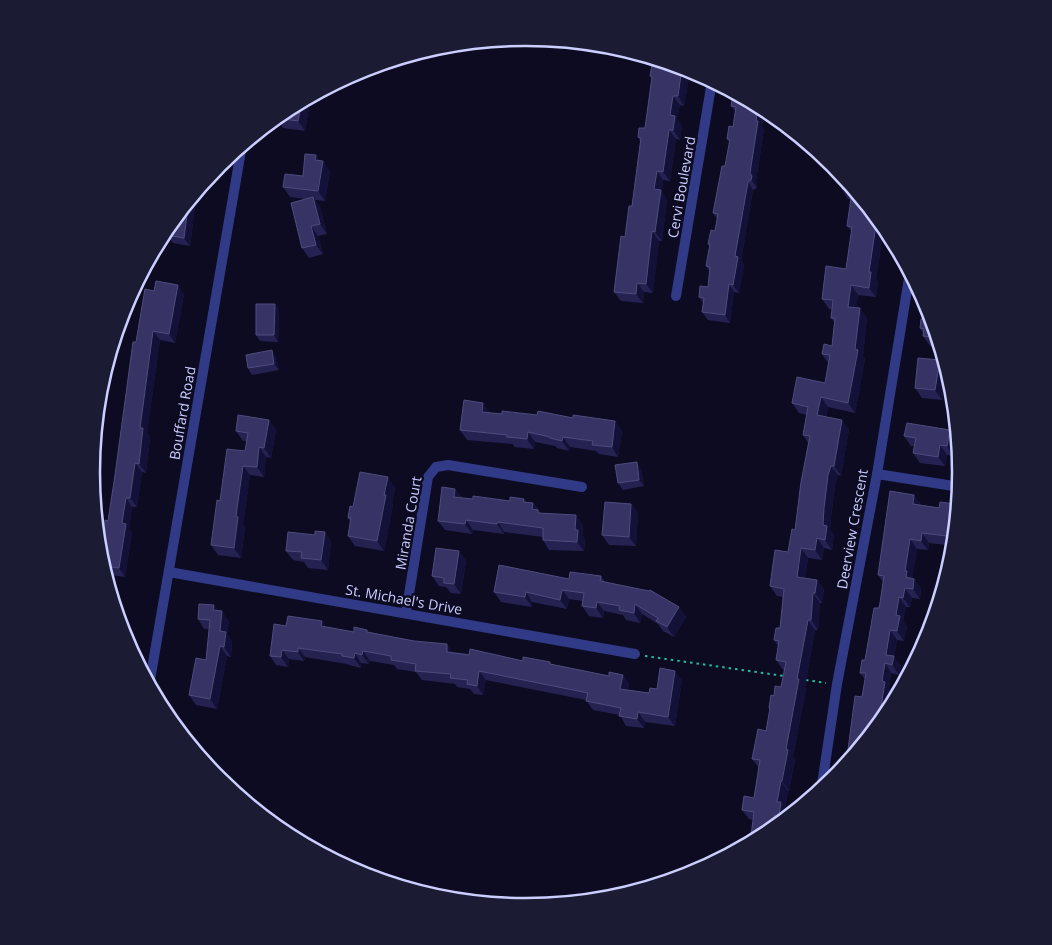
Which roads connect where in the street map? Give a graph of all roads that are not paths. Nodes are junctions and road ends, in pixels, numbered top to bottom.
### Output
1 (711, 88) edge
2 (240, 157) edge
3 (908, 284) edge
4 (676, 296) dead end
5 (877, 474) junction
6 (952, 486) edge
7 (582, 487) dead end
8 (169, 572) junction
9 (406, 613) junction
10 (635, 654) road end
11 (151, 674) edge
12 (823, 778) edge

1 - 4 street, Cervi Boulevard
2 - 8 street, Bouffard Road
3 - 5 street, Deerview Crescent
5 - 6 street
5 - 12 street, Deerview Crescent
7 - 9 street, Miranda Court
8 - 9 street, St. Michael's Drive
8 - 11 street, Bouffard Road
9 - 10 street, St. Michael's Drive

